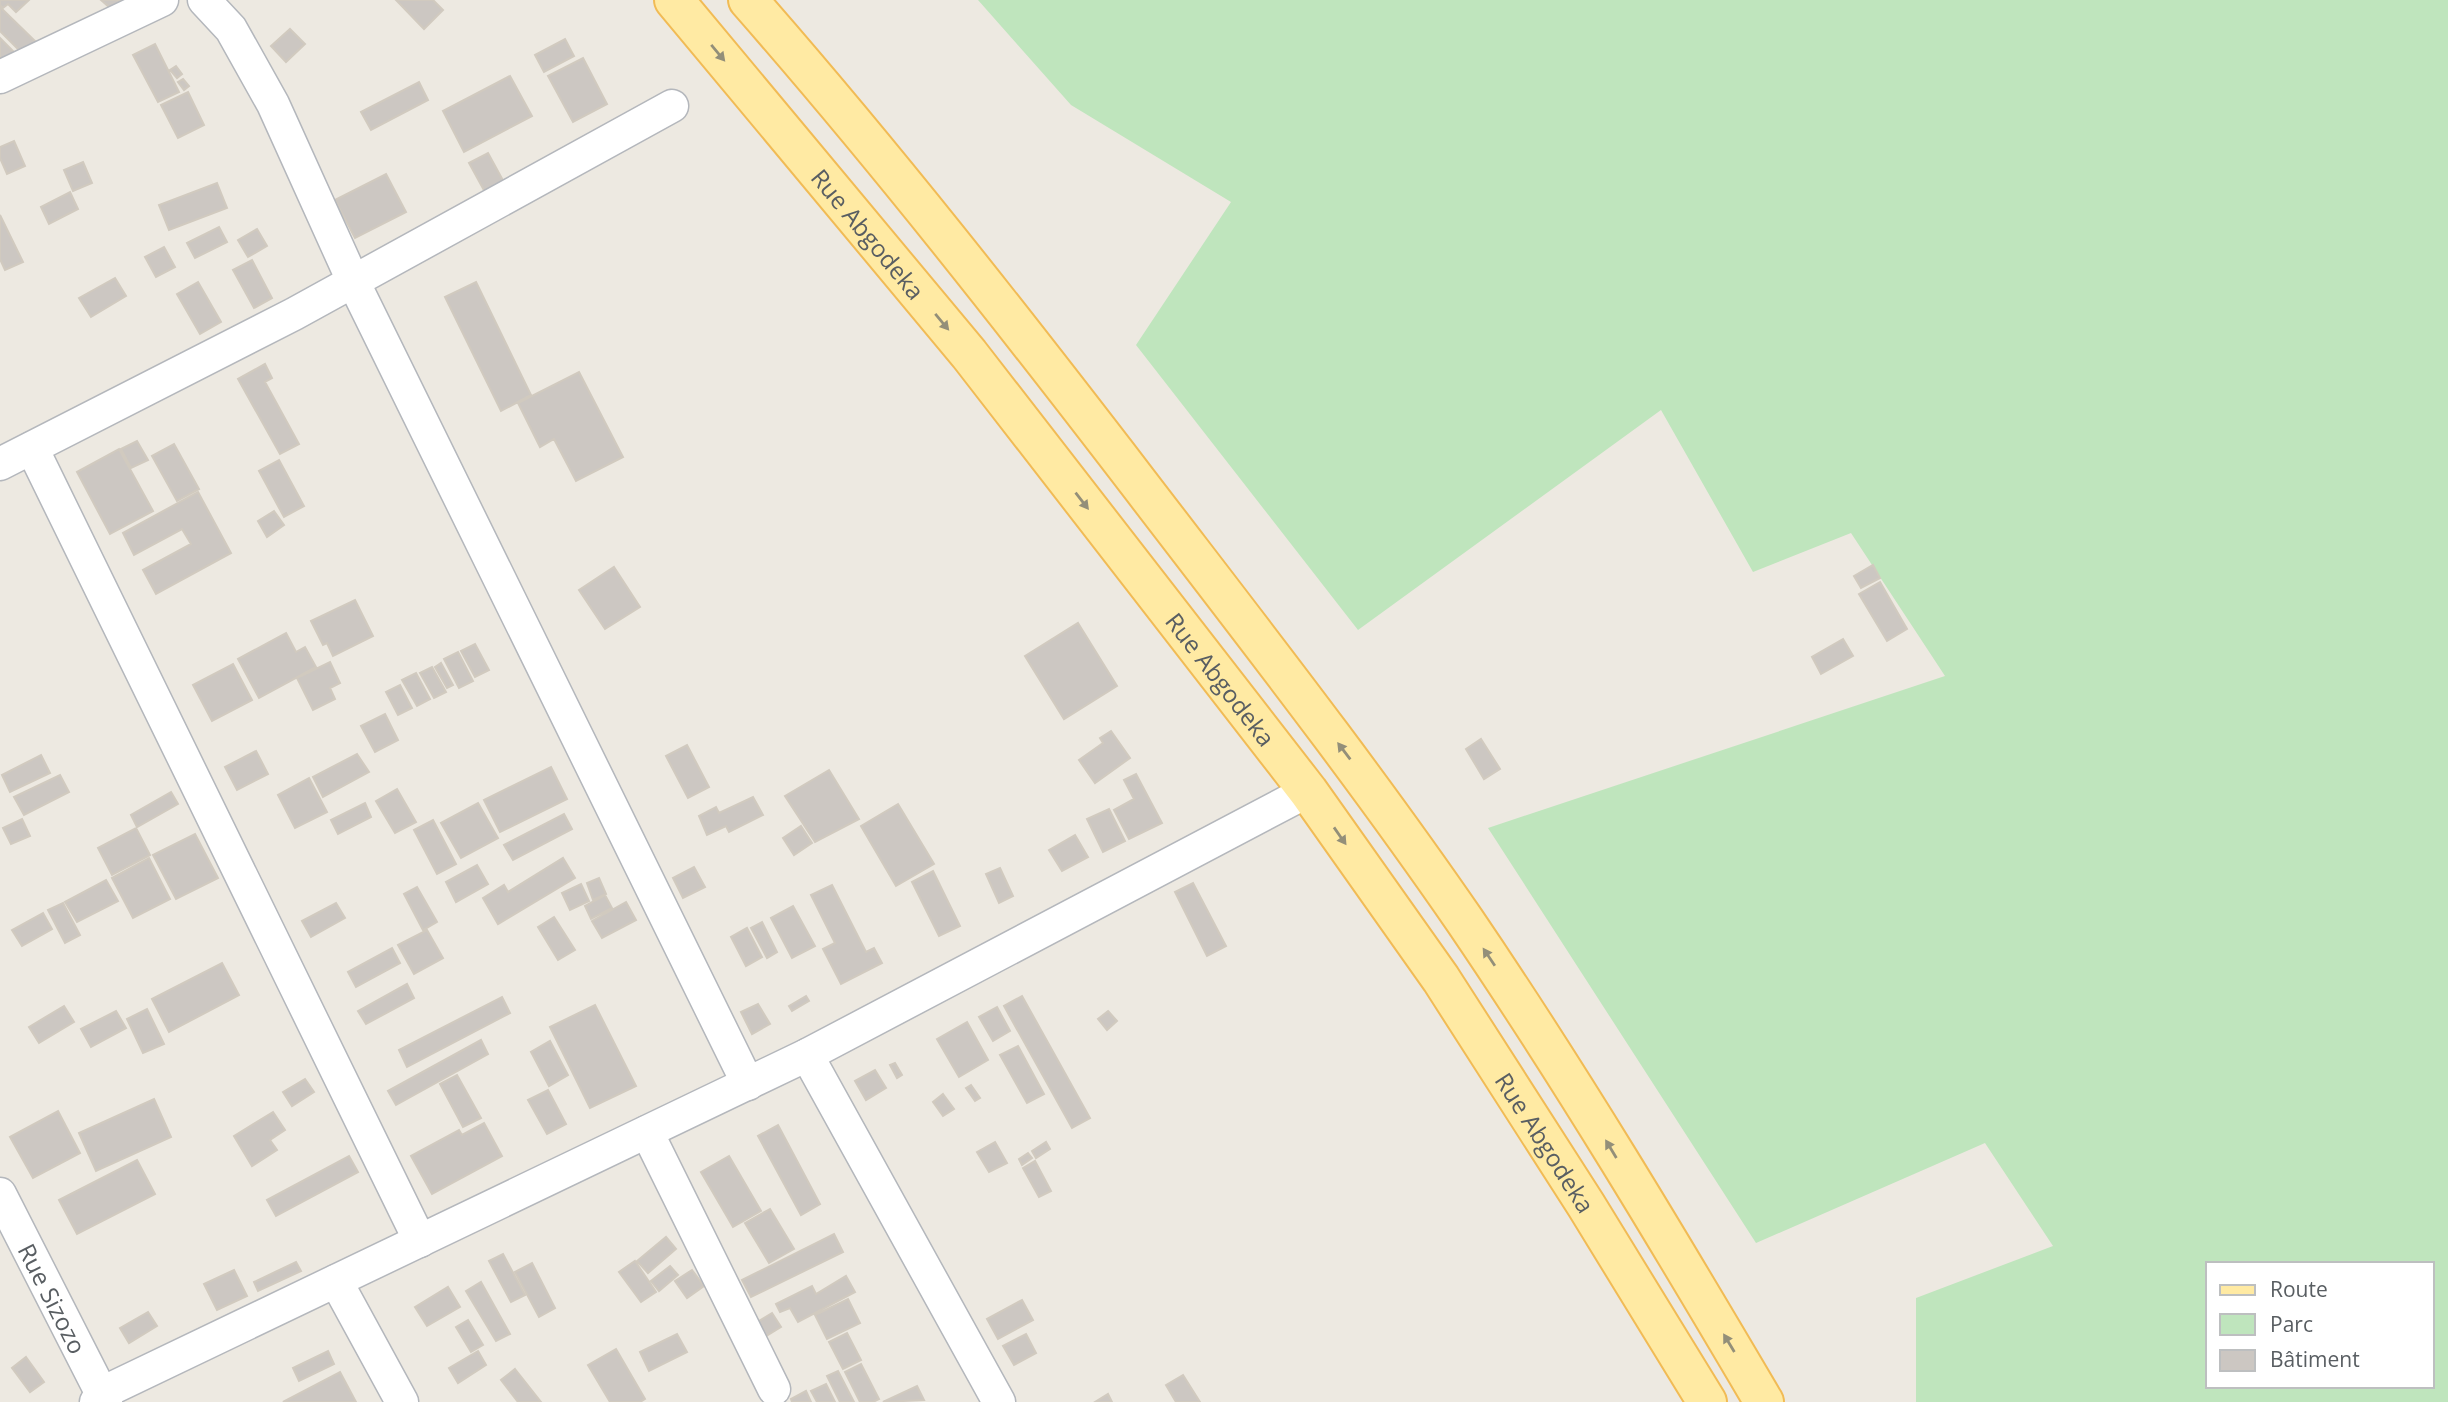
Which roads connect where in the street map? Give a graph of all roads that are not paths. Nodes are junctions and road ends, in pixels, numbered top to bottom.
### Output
1 (162, 0) edge
2 (204, 0) edge
3 (674, 0) edge
4 (748, 0) edge
5 (0, 77) edge
6 (671, 106) dead end
7 (353, 281) junction
8 (32, 448) junction
9 (0, 464) edge
10 (1308, 791) junction
11 (807, 1055) junction
12 (748, 1084) junction
13 (647, 1132) junction
14 (0, 1194) edge
15 (420, 1241) junction
16 (336, 1281) junction
17 (774, 1389) dead end
18 (101, 1399) edge
19 (401, 1402) edge
20 (999, 1402) edge
21 (1707, 1402) edge
22 (1764, 1402) edge

1 - 5 street
2 - 7 street
3 -> 10 main road, Rue Abgodeka
22 -> 4 main road
6 - 7 street
7 - 8 street
7 - 12 street
8 - 9 street
8 - 15 street
10 - 11 street
10 -> 21 main road, Rue Abgodeka
11 - 12 street
11 - 20 street
12 - 13 street
13 - 15 street
13 - 17 street
14 - 18 street, Rue Sizozo
15 - 16 street
16 - 18 street
16 - 19 street

